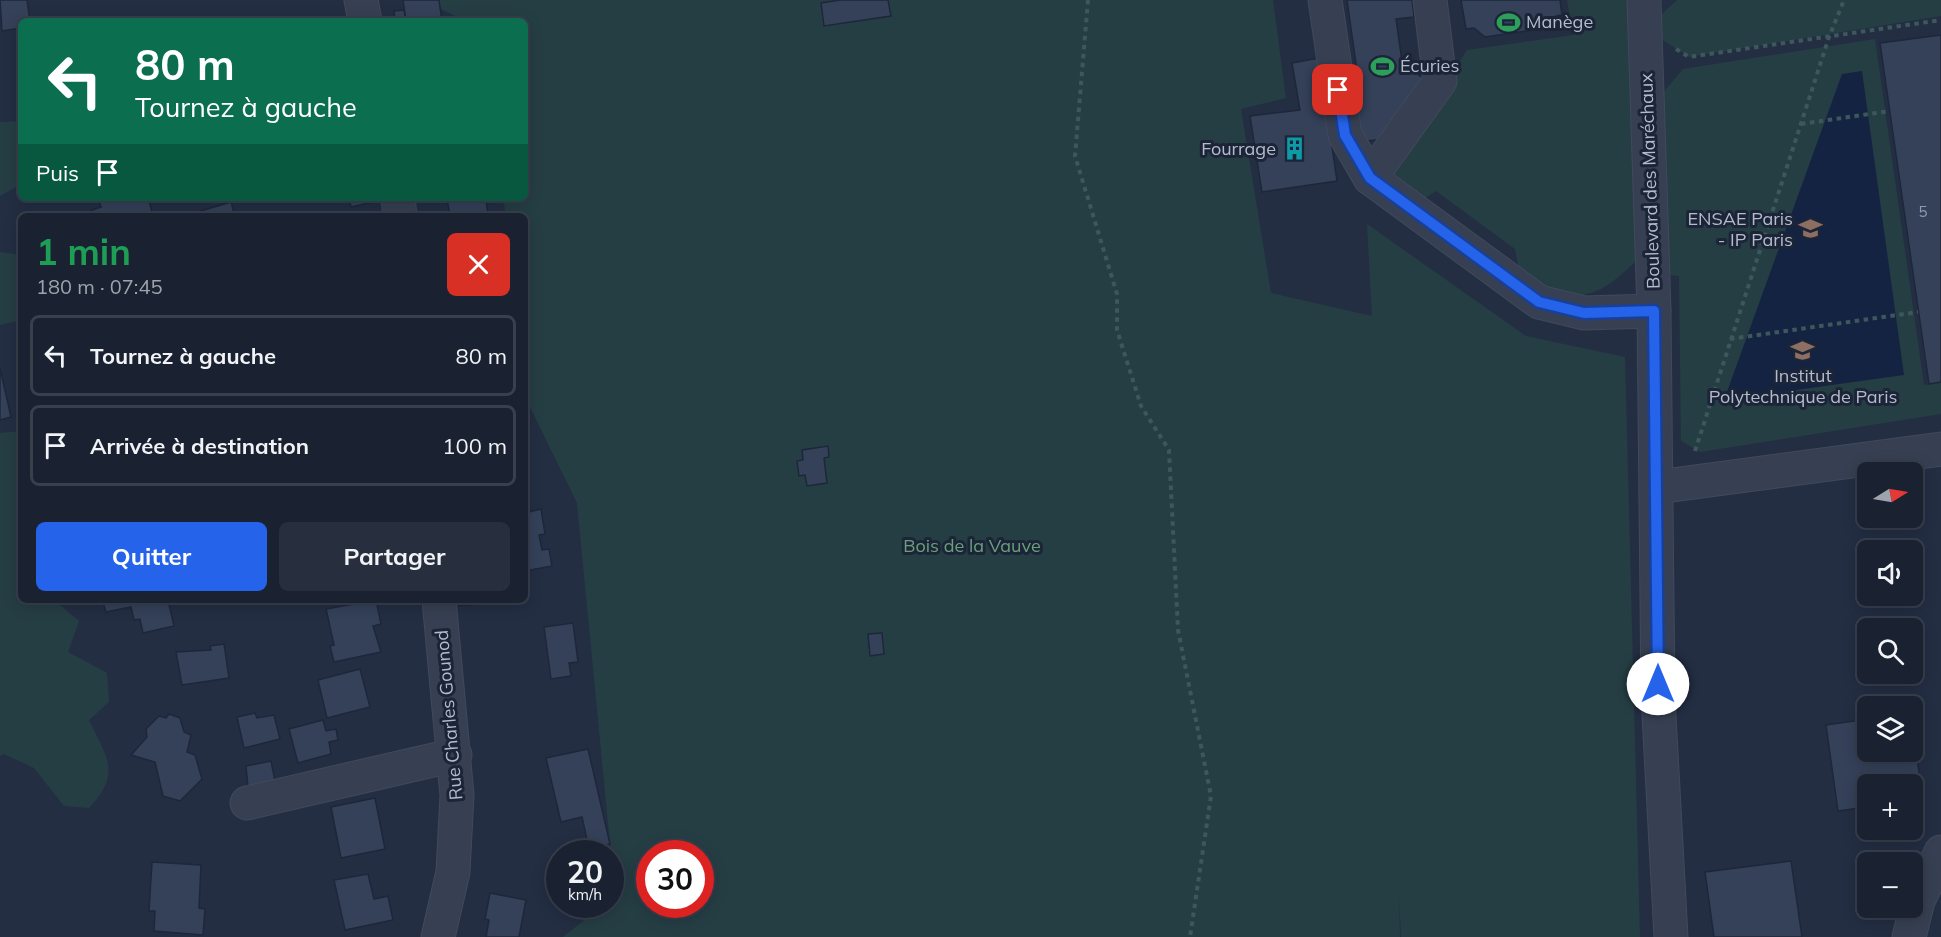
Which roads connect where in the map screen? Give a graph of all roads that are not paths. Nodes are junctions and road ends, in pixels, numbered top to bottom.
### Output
1 (361, 0) edge
2 (1325, 0) edge
3 (1430, 0) edge
4 (1645, 14) edge
5 (364, 18) edge
6 (1370, 178) junction
7 (1654, 311) junction
8 (1941, 449) edge
9 (1657, 486) junction
10 (439, 603) edge
11 (455, 755) junction
12 (248, 803) dead end
13 (1941, 852) edge
14 (438, 937) edge
15 (1671, 937) edge
16 (1909, 937) edge

1 - 5 street
2 - 6 street
3 - 6 street
4 - 7 street, Boulevard des Maréchaux
6 - 7 street
7 - 9 street, Boulevard des Maréchaux
8 - 9 street
9 - 15 street, Boulevard des Maréchaux
10 - 11 street, Rue Charles Gounod
11 - 12 street
11 - 14 street, Rue Charles Gounod
13 - 16 street

